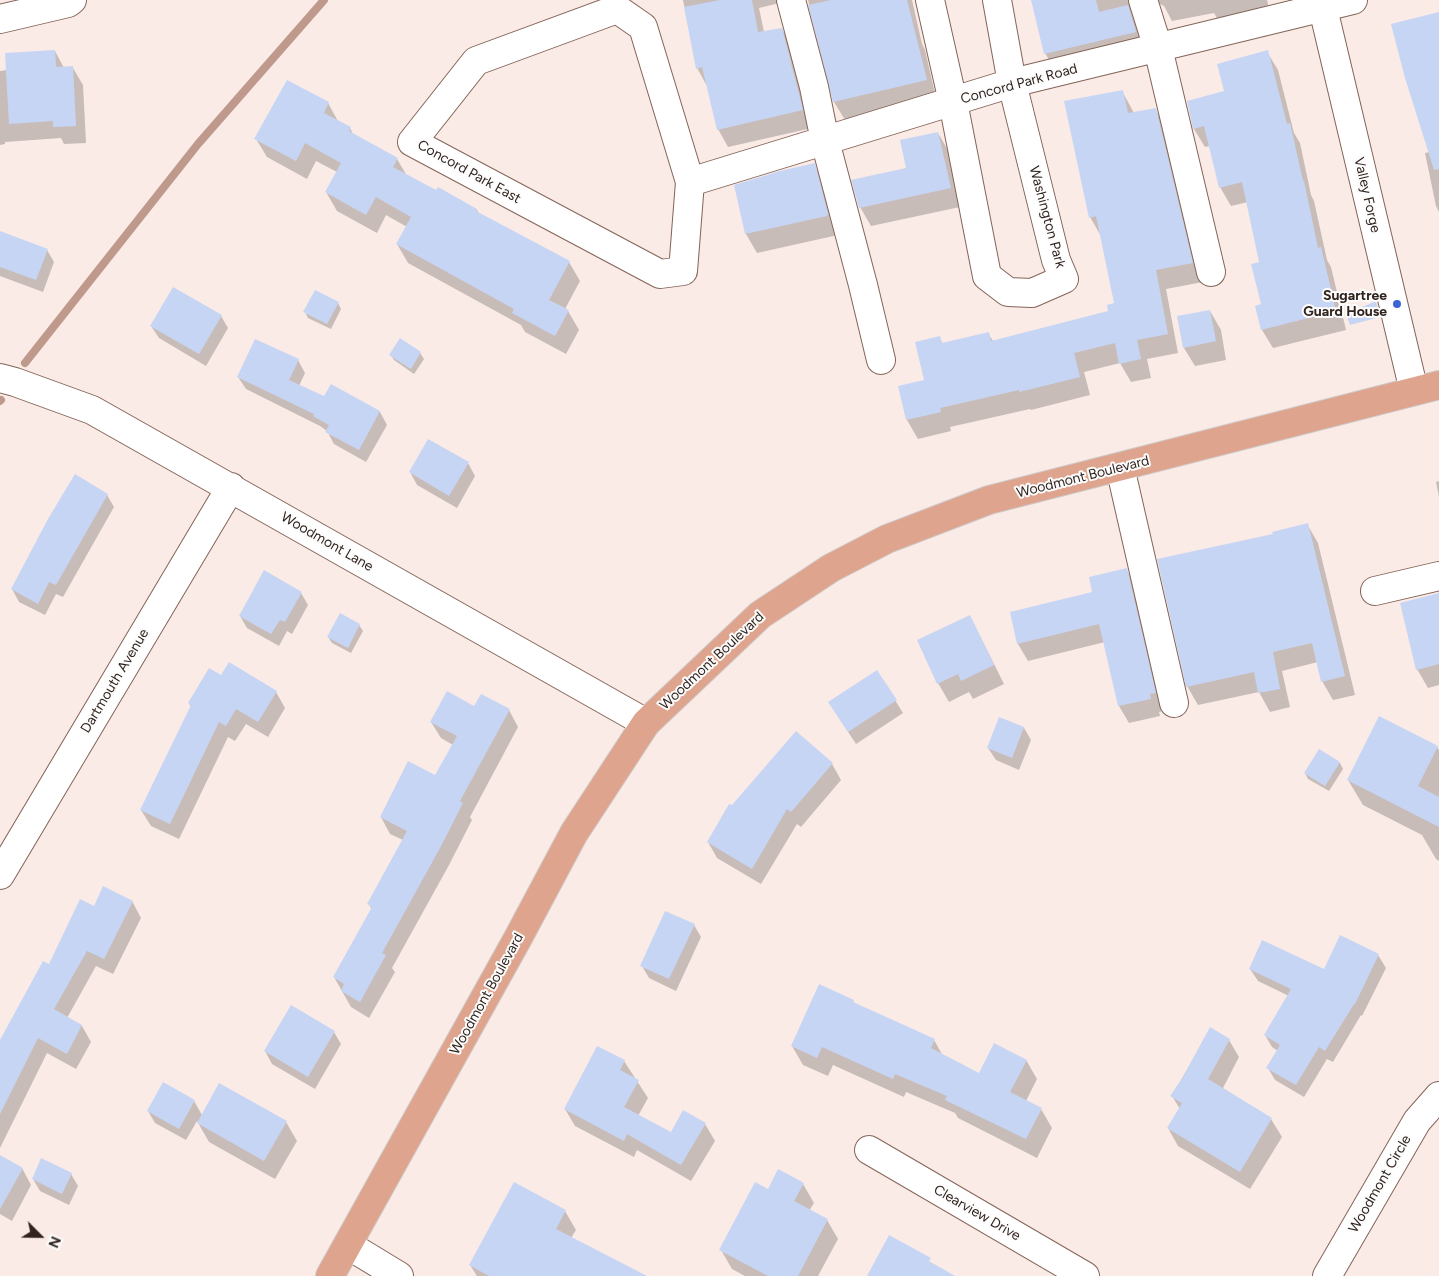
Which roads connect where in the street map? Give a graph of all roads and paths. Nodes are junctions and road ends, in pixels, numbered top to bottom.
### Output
1 (72, 0) edge
2 (790, 0) edge
3 (930, 0) edge
4 (997, 0) edge
5 (1144, 0) edge
6 (1353, 0) edge
7 (1321, 4) edge
8 (0, 19) edge
9 (1158, 48) junction
10 (1012, 84) junction
11 (953, 102) junction
12 (825, 141) junction
13 (690, 182) junction
14 (1211, 272) dead end
15 (881, 360) dead end
16 (0, 378) edge
17 (1426, 388) edge
18 (1120, 467) junction
19 (231, 487) junction
20 (1439, 576) edge
21 (1376, 590) dead end
22 (1174, 703) dead end
23 (646, 723) junction
24 (0, 875) edge
25 (1439, 1096) edge
26 (869, 1150) dead end
27 (348, 1245) junction
28 (330, 1276) edge
29 (399, 1276) edge
30 (1085, 1276) edge
31 (1327, 1276) edge

1 - 8 street
2 - 12 street
3 - 11 street, Washington Park
4 - 10 street, Washington Park
5 - 9 street
6 - 7 street, Concord Park Road
7 - 9 street, Concord Park Road
7 - 17 street, Valley Forge
9 - 10 street, Concord Park Road
9 - 14 street
10 - 11 street, Concord Park Road
10 - 11 street, Washington Park
11 - 12 street, Concord Park Road
12 - 13 street, Concord Park Road
12 - 15 street
13 - 13 street, Concord Park East
16 - 19 street, Woodmont Lane
17 - 18 main road, Woodmont Boulevard
18 - 22 street
18 - 23 main road, Woodmont Boulevard
19 - 23 street, Woodmont Lane
19 - 24 street, Dartmouth Avenue
20 - 21 street
23 - 27 main road, Woodmont Boulevard
25 - 31 street, Woodmont Circle
26 - 30 street, Clearview Drive
27 - 28 main road, Woodmont Boulevard
27 - 29 street

